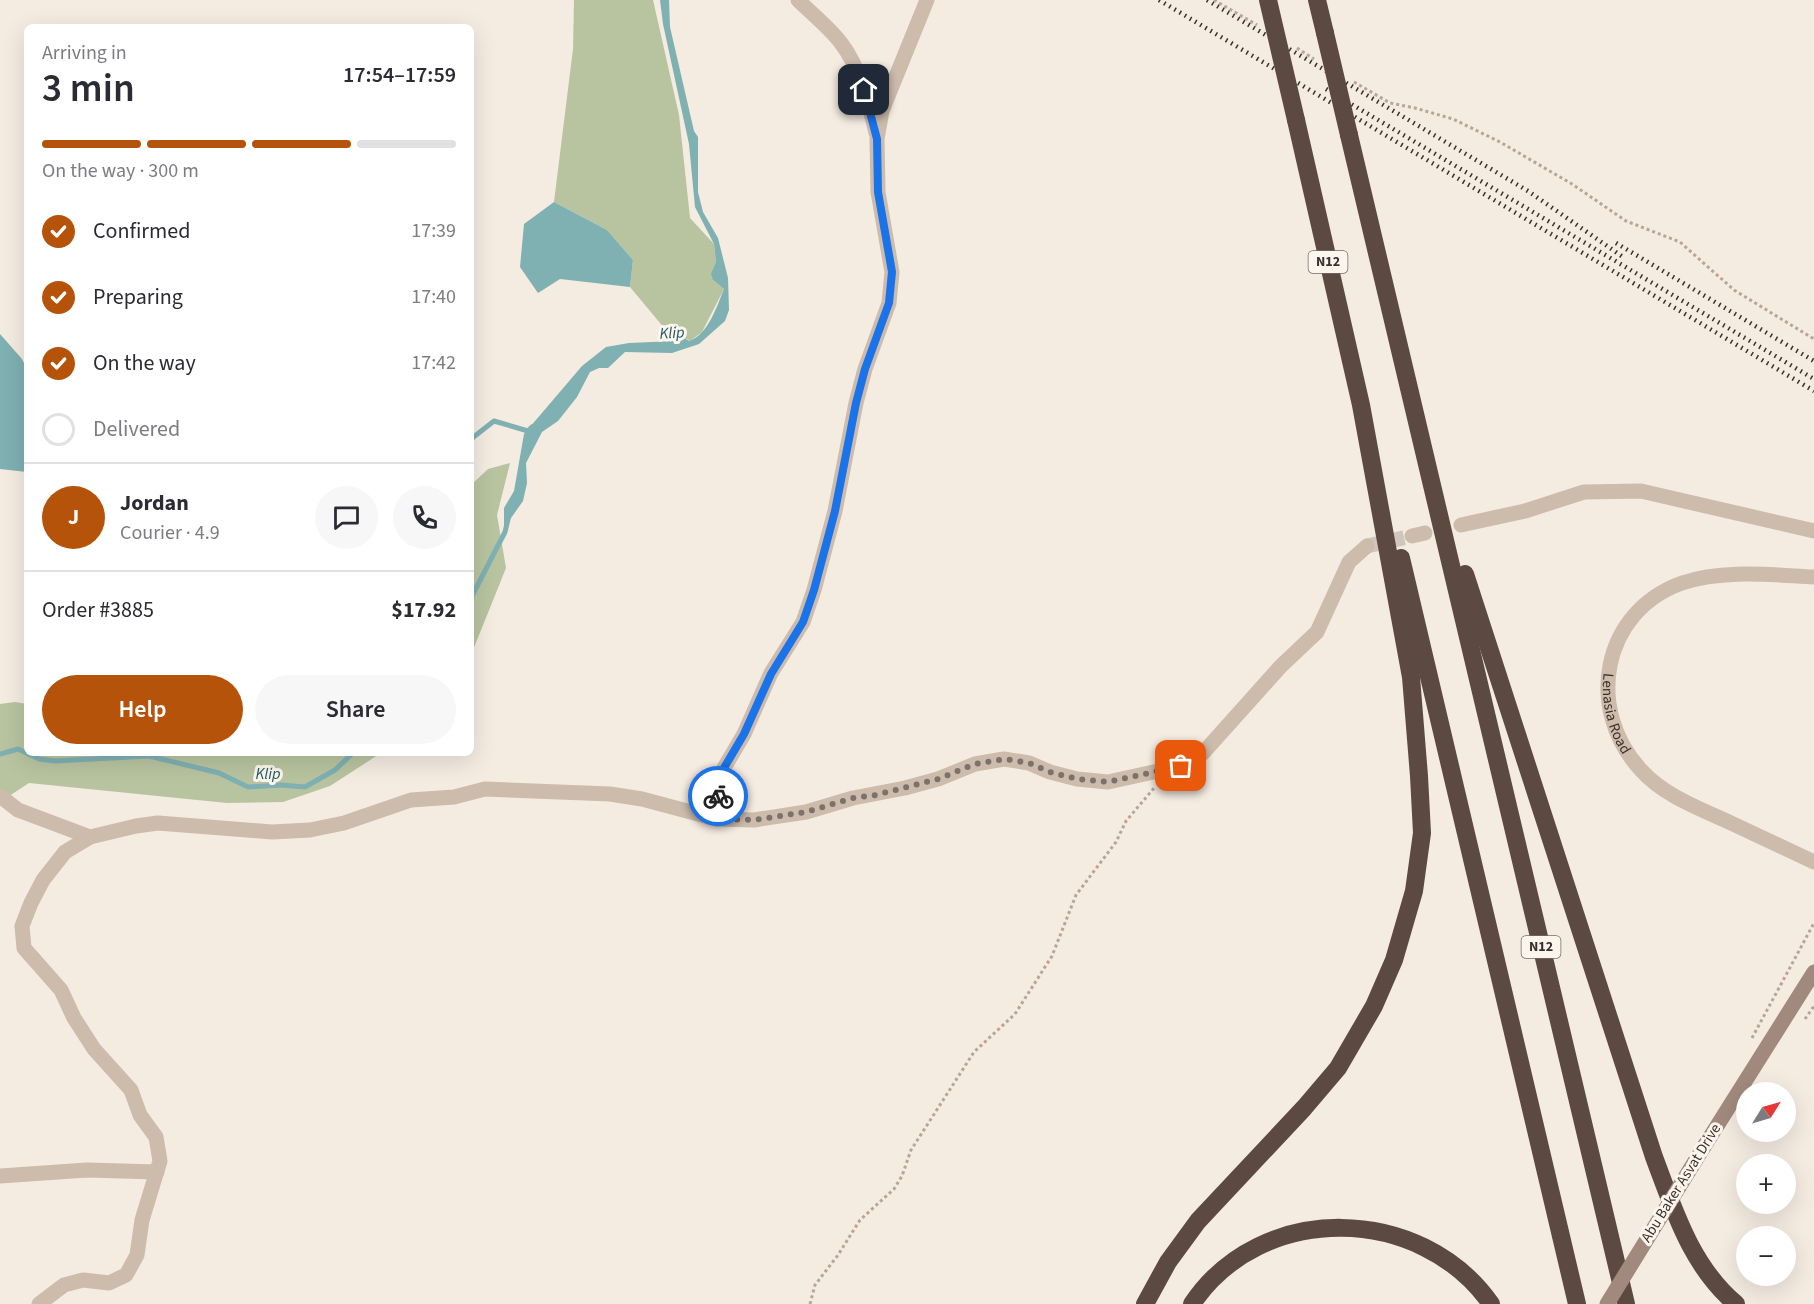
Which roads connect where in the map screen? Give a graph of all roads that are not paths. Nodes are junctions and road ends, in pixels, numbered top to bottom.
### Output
1 (798, 0) edge
2 (927, 0) edge
3 (1268, 0) edge
4 (1317, 0) edge
5 (877, 139) junction
6 (1360, 405) junction
7 (1415, 411) junction
8 (1461, 525) dead end
9 (1814, 531) edge
10 (1367, 546) tunnel mouth
11 (1814, 576) edge
12 (0, 796) edge
13 (717, 819) junction
14 (90, 837) junction
15 (1814, 862) edge
16 (1814, 972) edge
17 (158, 1172) junction
18 (0, 1176) edge
19 (39, 1304) edge
20 (1145, 1304) edge
21 (1192, 1304) edge
22 (1491, 1304) edge
23 (1577, 1304) edge
24 (1607, 1304) edge
25 (1626, 1304) edge
26 (1736, 1304) edge

1 - 5 street
2 - 5 street
3 - 6 highway, N12, bridge
4 - 7 highway, N12, bridge
5 - 13 street
6 - 20 highway
6 - 23 highway, N12
7 - 25 highway, N12
7 - 26 highway
8 - 9 street
10 - 13 street
11 - 15 street, Lenasia Road
12 - 14 street
13 - 14 street
14 - 17 street
16 - 24 main road, Abu Baker Asvat Drive, bridge
17 - 18 street
17 - 19 street
21 - 22 highway

